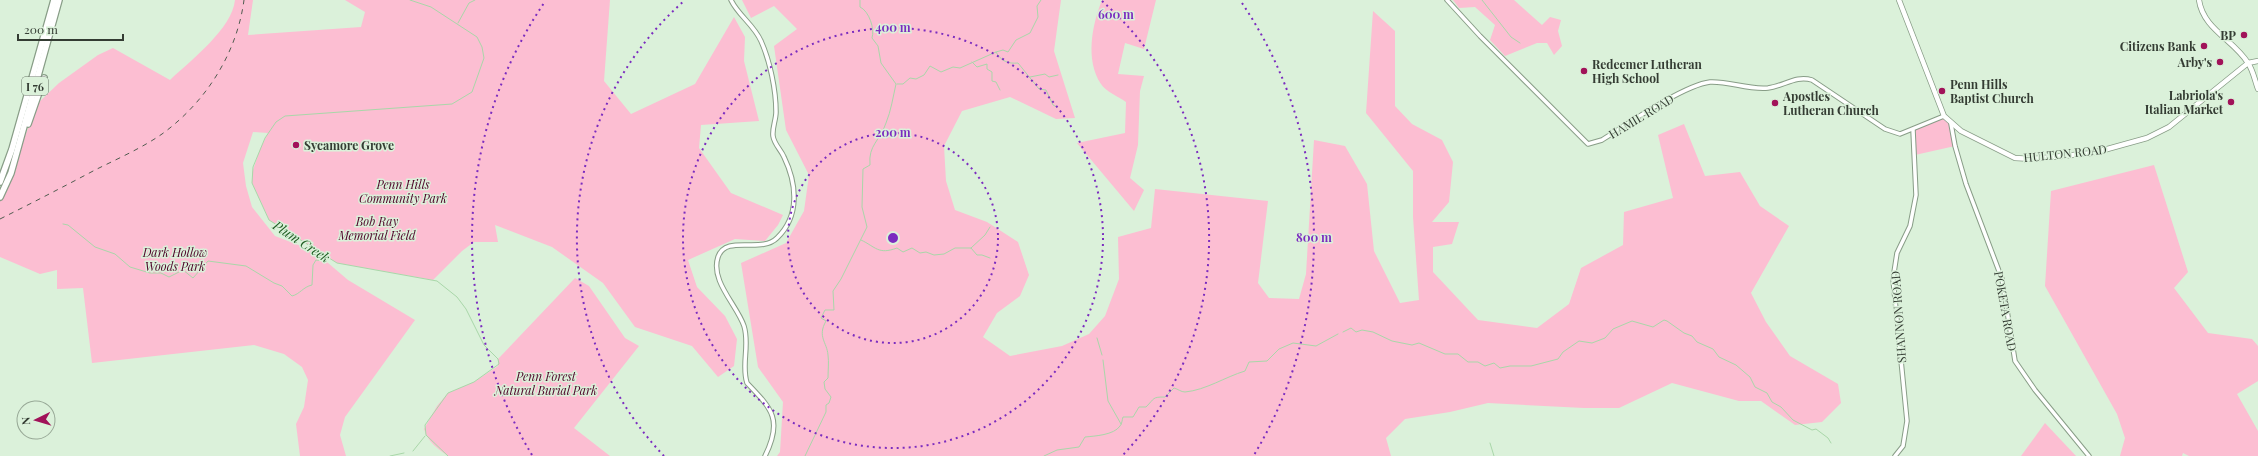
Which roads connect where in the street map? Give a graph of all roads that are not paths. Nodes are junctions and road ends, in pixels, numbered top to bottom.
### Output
1 (54, 0) edge
2 (59, 0) edge
3 (731, 0) edge
4 (1447, 0) edge
5 (1899, 0) edge
6 (2198, 1) edge
7 (2258, 61) edge
8 (2248, 63) junction
9 (44, 78) dead end
10 (2258, 89) edge
11 (1944, 116) junction
12 (1951, 124) junction
13 (1913, 130) junction
14 (8, 172) junction
15 (0, 182) edge
16 (0, 197) edge
17 (765, 456) edge
18 (1895, 456) edge
19 (2090, 456) edge

1 - 14 highway, I 76
2 - 14 highway, I 76
3 - 17 street
4 - 13 street, HAMIL ROAD
5 - 11 main road, HULTON ROAD
6 - 8 main road
7 - 8 main road
8 - 10 main road
8 - 12 main road, HULTON ROAD
9 - 14 highway
11 - 12 main road, HULTON ROAD
11 - 13 street, HAMIL ROAD
12 - 19 street, POKETA ROAD
13 - 18 street, SHANNON ROAD
14 - 15 highway, I 76
14 - 16 highway, I 76

